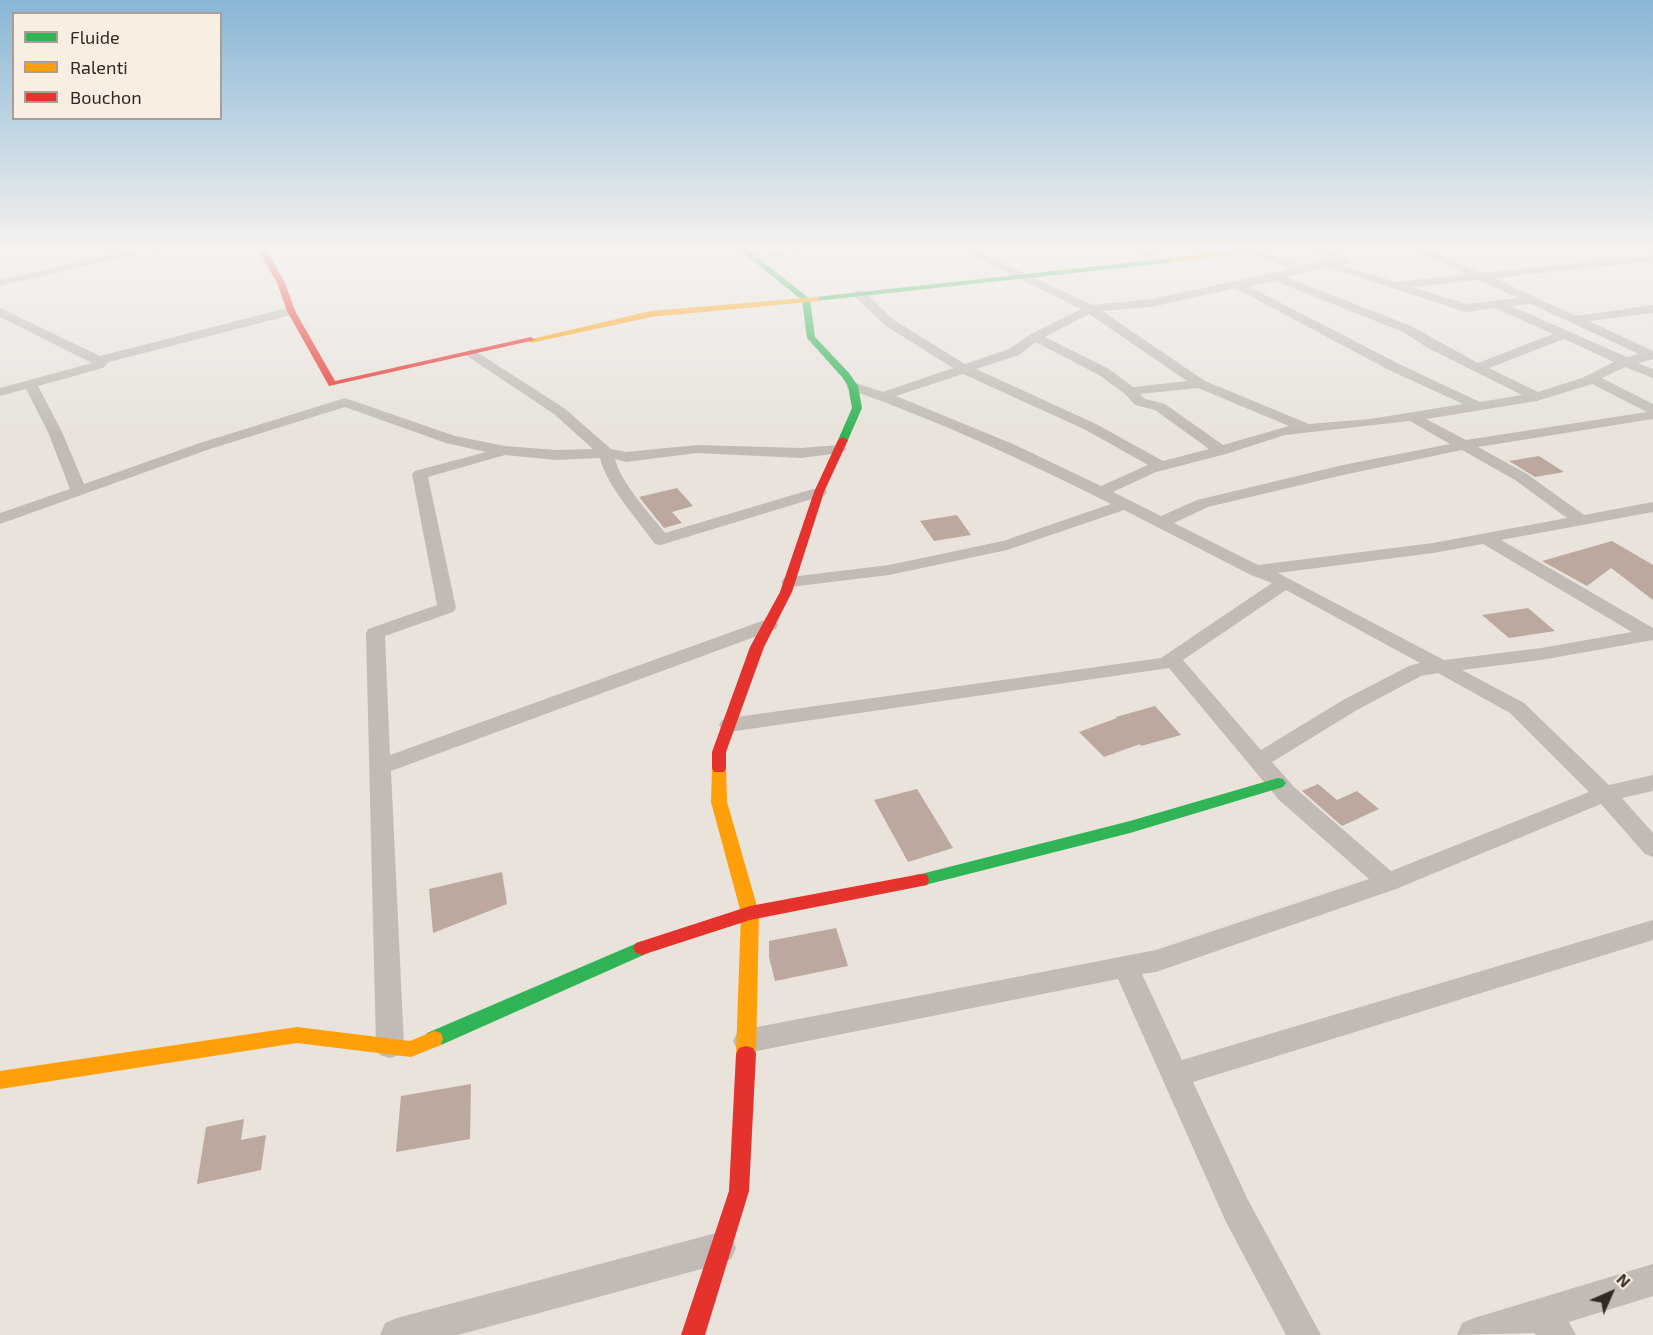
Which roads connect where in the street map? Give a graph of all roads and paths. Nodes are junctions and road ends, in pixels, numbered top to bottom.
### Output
1 (690, 310) edge
2 (807, 310) edge
3 (876, 310) edge
4 (1087, 310) edge
5 (1092, 310) edge
6 (1289, 310) edge
7 (1360, 310) edge
8 (1509, 310) edge
9 (1553, 310) edge
10 (1644, 310) edge
11 (291, 311) joint
12 (0, 312) edge
13 (1573, 320) junction
14 (1538, 324) junction
15 (1562, 335) junction
16 (1035, 337) junction
17 (472, 353) junction
18 (1652, 355) edge
19 (101, 362) junction
20 (1624, 362) junction
21 (1479, 367) junction
22 (964, 369) junction
23 (1653, 374) edge
24 (1593, 379) junction
25 (30, 383) junction
26 (1200, 384) junction
27 (853, 386) junction
28 (1130, 391) junction
29 (0, 392) edge
30 (884, 396) junction
31 (1537, 397) junction
32 (1476, 405) junction
33 (1653, 409) edge
34 (1653, 415) edge
35 (1411, 416) junction
36 (1306, 429) junction
37 (1464, 446) junction
38 (840, 449) junction
39 (505, 451) junction
40 (1221, 452) junction
41 (606, 453) junction
42 (1160, 466) junction
43 (79, 490) junction
44 (819, 492) junction
45 (1099, 493) junction
46 (1123, 505) junction
47 (1653, 507) edge
48 (1626, 512) junction
49 (0, 519) edge
50 (1580, 520) junction
51 (1160, 523) junction
52 (1653, 524) edge
53 (1485, 538) junction
54 (1257, 571) junction
55 (790, 582) junction
56 (1285, 582) junction
57 (769, 625) junction
58 (1651, 634) edge
59 (1172, 659) junction
60 (1442, 667) junction
61 (729, 725) junction
62 (1260, 760) junction
63 (379, 767) junction
64 (1278, 783) junction
65 (1653, 783) edge
66 (1605, 794) junction
67 (1653, 848) edge
68 (1388, 882) junction
69 (750, 913) junction
70 (1653, 930) edge
71 (1126, 967) junction
72 (747, 1041) junction
73 (390, 1046) junction
74 (1175, 1076) junction
75 (0, 1080) edge
76 (720, 1248) junction
77 (1653, 1280) edge
78 (1549, 1325) edge
79 (397, 1335) edge
80 (693, 1335) edge
81 (1304, 1335) edge
82 (1474, 1335) edge

1 - 17 street
2 - 27 street
3 - 22 street
4 - 16 street
5 - 26 street
6 - 32 street
7 - 21 street
8 - 14 street
9 - 13 street
10 - 13 street
11 - 17 street
11 - 19 street
12 - 19 street
13 - 14 street
13 - 18 street
14 - 15 street
15 - 20 street
15 - 21 street
16 - 22 street
16 - 28 street
17 - 41 street
18 - 20 street
19 - 25 street
20 - 23 street
20 - 24 street
21 - 31 street
22 - 30 street
22 - 42 street
24 - 31 street
24 - 33 street
25 - 29 street
25 - 43 street
26 - 28 street
26 - 36 street
27 - 30 street
27 - 38 street
28 - 40 street
30 - 45 street
31 - 32 street
32 - 35 street
34 - 37 street
35 - 36 street
35 - 37 street
36 - 40 street
37 - 50 street
37 - 51 street
38 - 41 street
38 - 44 street
39 - 41 street
39 - 43 street
39 - 63 street
40 - 42 street
41 - 44 street
42 - 45 street
43 - 49 street
44 - 55 street
45 - 46 street
46 - 51 street
46 - 55 street
47 - 48 street
48 - 50 street
48 - 52 street
50 - 53 street
51 - 54 street
53 - 54 street
53 - 58 street
54 - 56 street
55 - 57 street
56 - 59 street
56 - 60 street
57 - 61 street
57 - 63 street
58 - 60 street
59 - 61 street
59 - 62 street
60 - 62 street
60 - 66 street
61 - 69 street
62 - 64 street
63 - 73 street
64 - 68 street
64 - 69 street
65 - 66 street
66 - 67 street
66 - 68 street
68 - 71 street
69 - 72 street
69 - 73 street
70 - 74 street
71 - 72 street
71 - 74 street
72 - 76 street
73 - 75 street
74 - 81 street
76 - 79 street
76 - 80 street
77 - 78 street
78 - 82 street

